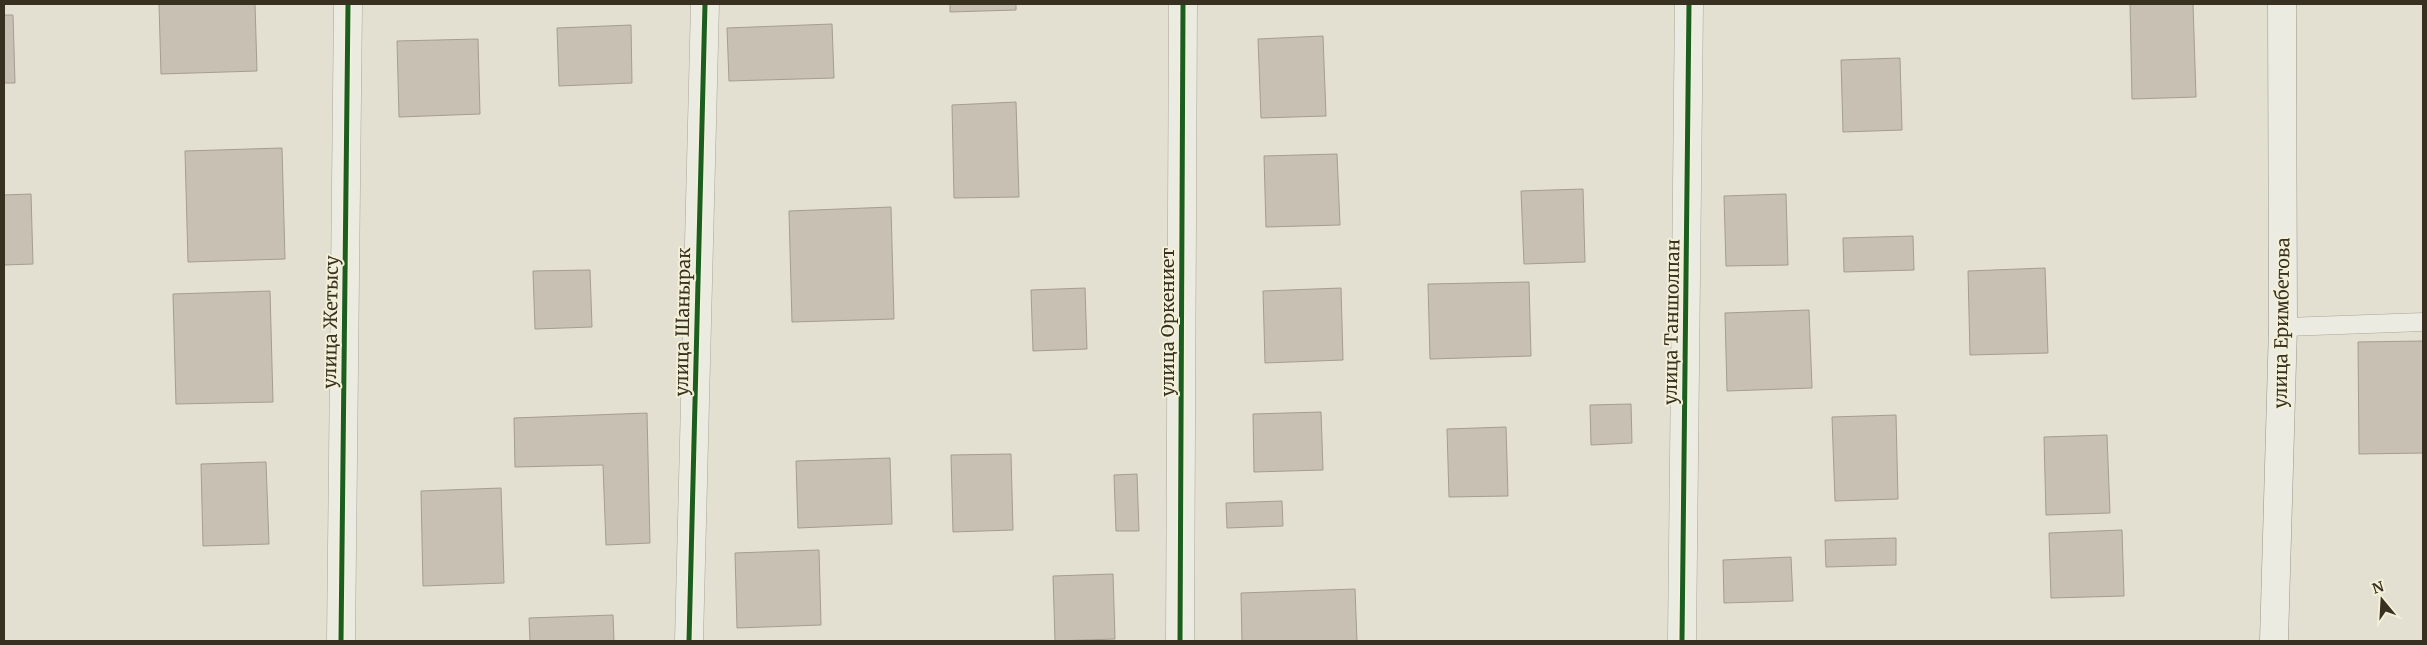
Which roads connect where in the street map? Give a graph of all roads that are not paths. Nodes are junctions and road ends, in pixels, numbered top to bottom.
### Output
1 (348, 4) edge
2 (705, 4) edge
3 (1183, 4) edge
4 (1689, 4) edge
5 (2282, 4) edge
6 (2423, 322) edge
7 (2283, 328) junction
8 (341, 641) edge
9 (689, 641) edge
10 (1180, 641) edge
11 (1682, 641) edge
12 (2274, 641) edge

1 - 8 street, улица Жетысу
2 - 9 street, улица Шанырак
3 - 10 street, улица Оркениет
4 - 11 street, улица Таншолпан
5 - 7 street, улица Еримбетова
6 - 7 lane
7 - 12 street, улица Еримбетова

